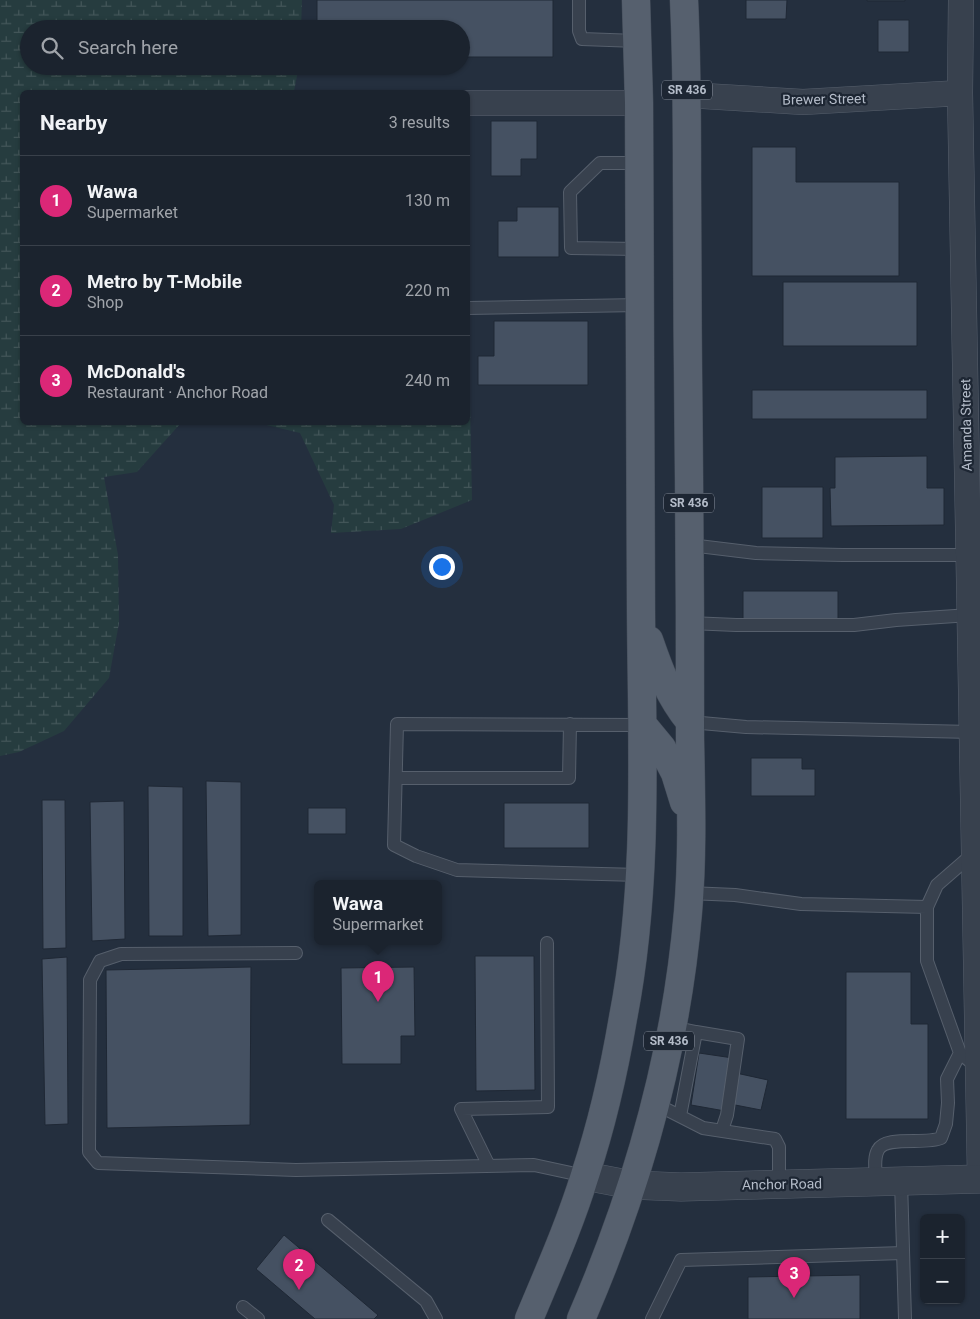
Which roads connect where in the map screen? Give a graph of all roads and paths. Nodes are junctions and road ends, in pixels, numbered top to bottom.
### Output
1 (579, 0) edge
2 (636, 0) edge
3 (684, 0) edge
4 (961, 0) edge
5 (637, 41) junction
6 (960, 93) junction
7 (687, 95) junction
8 (470, 103) edge
9 (639, 103) junction
10 (639, 163) junction
11 (639, 249) junction
12 (640, 305) junction
13 (470, 308) edge
14 (690, 545) junction
15 (969, 555) junction
16 (641, 614) junction
17 (970, 614) junction
18 (690, 623) junction
19 (976, 707) edge
20 (690, 722) junction
21 (570, 724) junction
22 (643, 725) junction
23 (972, 732) junction
24 (396, 778) junction
25 (691, 826) junction
26 (974, 852) junction
27 (639, 875) junction
28 (688, 893) junction
29 (927, 907) junction
30 (547, 943) dead end
31 (296, 953) dead end
32 (684, 1029) junction
33 (969, 1060) junction
34 (654, 1103) junction
35 (680, 1116) junction
36 (722, 1130) junction
37 (489, 1166) junction
38 (585, 1176) junction
39 (980, 1179) edge
40 (889, 1181) junction
41 (779, 1184) junction
42 (632, 1185) junction
43 (328, 1220) dead end
44 (904, 1253) junction
45 (243, 1307) dead end
46 (258, 1319) edge
47 (436, 1319) edge
48 (529, 1319) edge
49 (581, 1319) edge
50 (652, 1319) edge
51 (905, 1319) edge

1 - 5 lane
2 - 5 main road
3 - 7 main road, SR 436
4 - 6 street, Amanda Street
5 - 9 main road
6 - 7 street, Brewer Street
6 - 15 street, Amanda Street
7 - 14 main road, SR 436
8 - 9 street
9 - 10 main road
10 - 11 main road
10 - 11 lane
11 - 12 main road
12 - 13 lane
12 - 16 main road
14 - 15 lane
14 - 18 main road, SR 436
15 - 17 street, Amanda Street
16 - 20 main road
16 - 22 main road
17 - 18 lane
17 - 19 street, Amanda Street
18 - 20 main road, SR 436
19 - 23 street, Amanda Street
20 - 23 lane
20 - 25 main road, SR 436
21 - 22 lane
21 - 24 lane
21 - 24 lane
22 - 25 main road
22 - 27 main road
23 - 26 street, Amanda Street
24 - 27 lane
25 - 28 main road, SR 436
26 - 29 lane
26 - 33 street, Amanda Street
27 - 38 main road
28 - 29 lane
28 - 32 main road, SR 436
29 - 33 lane
30 - 37 lane
31 - 37 lane
32 - 34 main road, SR 436
32 - 35 lane
32 - 36 lane
33 - 39 street, Amanda Street
33 - 40 lane
34 - 35 lane
34 - 42 main road, SR 436
35 - 36 lane
36 - 41 lane
37 - 38 lane
38 - 42 street, Anchor Road
38 - 48 main road
39 - 40 street, Anchor Road
40 - 41 street, Anchor Road
40 - 44 lane
41 - 42 street, Anchor Road
42 - 49 main road, SR 436
43 - 47 lane
44 - 50 lane
44 - 51 lane
45 - 46 lane

